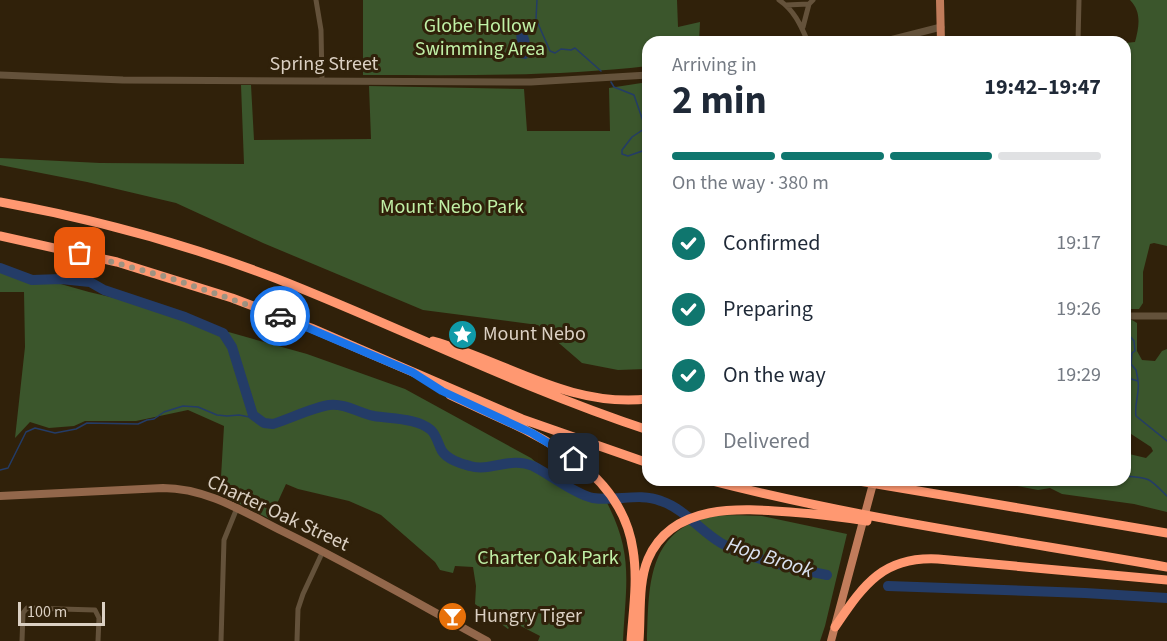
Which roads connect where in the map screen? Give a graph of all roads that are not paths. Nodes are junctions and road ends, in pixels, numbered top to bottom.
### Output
1 (316, 0) edge
2 (779, 0) edge
3 (940, 0) edge
4 (1079, 0) edge
5 (811, 2) edge
6 (786, 5) junction
7 (803, 27) junction
8 (941, 27) junction
9 (806, 36) edge
10 (906, 36) edge
11 (941, 36) edge
12 (1078, 36) edge
13 (0, 75) edge
14 (642, 75) edge
15 (322, 81) junction
16 (0, 202) edge
17 (0, 236) edge
18 (1131, 316) edge
19 (1167, 316) edge
20 (411, 337) junction
21 (412, 372) junction
22 (642, 399) edge
23 (642, 428) edge
24 (642, 461) edge
25 (733, 486) edge
26 (872, 486) edge
27 (890, 486) edge
28 (907, 486) edge
29 (932, 493) junction
30 (0, 495) edge
31 (237, 508) junction
32 (932, 526) junction
33 (1167, 533) edge
34 (323, 551) junction
35 (1167, 567) edge
36 (1167, 580) edge
37 (835, 627) junction
38 (470, 631) junction
39 (22, 641) edge
40 (98, 641) edge
41 (220, 641) edge
42 (297, 641) edge
43 (469, 641) edge
44 (487, 641) edge
45 (631, 641) edge
46 (639, 641) edge
47 (831, 641) edge

1 - 15 street
2 - 6 street
3 - 8 main road
4 - 12 street
5 - 6 street
5 - 7 street
6 - 7 street
7 - 9 street
8 - 10 street
8 - 11 main road
13 - 15 street, Spring Street
14 - 15 street, Spring Street
16 - 20 highway
17 - 21 highway
18 - 19 street
20 - 22 highway
20 - 23 highway
21 - 24 highway
21 - 45 highway
25 - 32 highway
26 - 37 main road
27 - 29 highway
28 - 29 highway
29 - 33 highway
30 - 31 main road, Charter Oak Street
31 - 34 main road, Charter Oak Street
31 - 41 street
32 - 35 highway
32 - 46 highway
34 - 38 main road, Charter Oak Street
34 - 42 street
36 - 37 highway
37 - 47 main road
38 - 43 street
38 - 44 main road, Charter Oak Street
39 - 40 street

